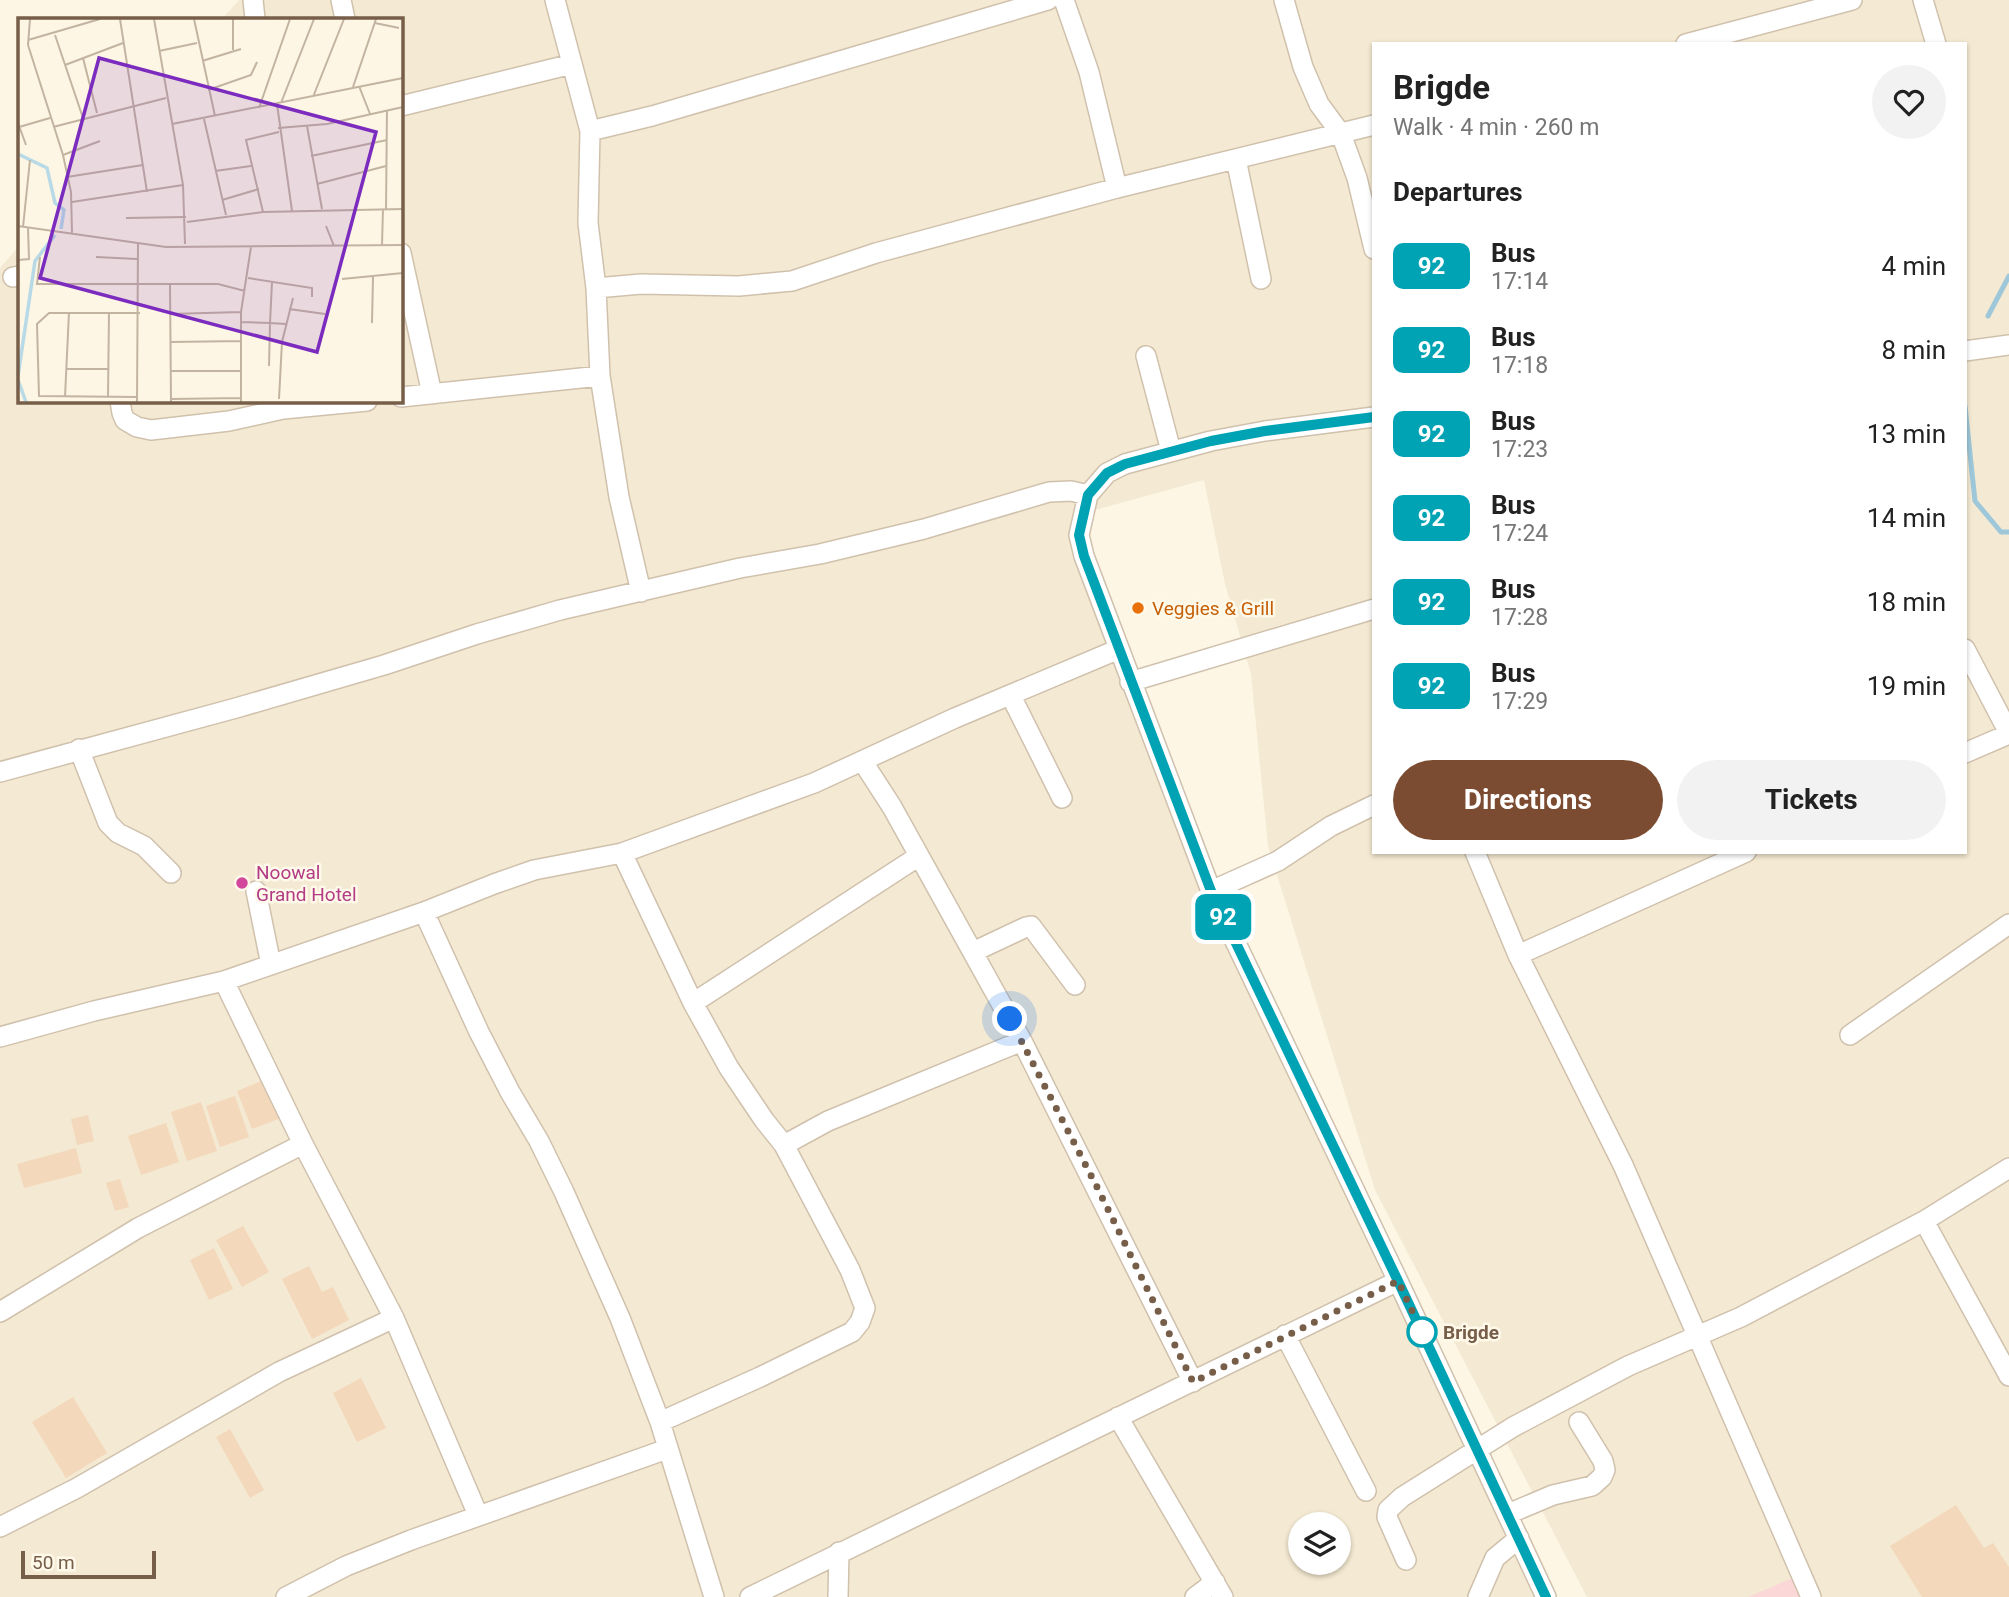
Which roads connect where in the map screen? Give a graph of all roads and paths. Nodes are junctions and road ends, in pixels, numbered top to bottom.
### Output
1 (253, 0) edge
2 (341, 0) edge
3 (555, 0) edge
4 (1048, 0) edge
5 (1064, 0) edge
6 (1284, 0) edge
7 (1853, 0) edge
8 (1923, 0) edge
9 (255, 18) edge
10 (345, 18) edge
11 (1694, 42) edge
12 (1935, 42) edge
13 (572, 64) junction
14 (402, 106) edge
15 (1372, 126) edge
16 (590, 131) junction
17 (1341, 134) junction
18 (1236, 159) junction
19 (1117, 188) junction
20 (1372, 241) edge
21 (402, 258) edge
22 (1261, 279) dead end
23 (596, 288) junction
24 (2009, 345) edge
25 (1967, 351) edge
26 (1146, 356) dead end
27 (600, 376) junction
28 (432, 394) junction
29 (402, 397) edge
30 (120, 402) edge
31 (356, 402) edge
32 (1372, 417) edge
33 (1171, 451) junction
34 (1088, 495) junction
35 (640, 592) junction
36 (1372, 610) edge
37 (1119, 649) junction
38 (1967, 653) edge
39 (1130, 682) junction
40 (1011, 696) junction
41 (2009, 733) edge
42 (79, 749) junction
43 (1967, 753) edge
44 (863, 762) junction
45 (0, 772) edge
46 (1062, 798) dead end
47 (1372, 806) edge
48 (622, 853) junction
49 (1476, 854) edge
50 (1742, 854) edge
51 (919, 856) junction
52 (170, 873) dead end
53 (256, 891) dead end
54 (1211, 891) junction
55 (424, 912) junction
56 (2009, 924) edge
57 (973, 952) junction
58 (1518, 955) junction
59 (271, 965) junction
60 (225, 981) junction
61 (1075, 985) dead end
62 (693, 1003) junction
63 (1850, 1035) dead end
64 (0, 1037) edge
65 (1022, 1041) junction
66 (303, 1144) junction
67 (784, 1145) junction
68 (2009, 1168) edge
69 (1924, 1221) junction
70 (1398, 1281) junction
71 (0, 1311) edge
72 (394, 1318) junction
73 (1285, 1335) junction
74 (1697, 1338) junction
75 (2009, 1376) edge
76 (1193, 1382) junction
77 (1118, 1417) junction
78 (660, 1422) junction
79 (1579, 1422) dead end
80 (667, 1449) junction
81 (1479, 1451) junction
82 (1367, 1491) dead end
83 (1508, 1514) junction
84 (478, 1515) junction
85 (0, 1527) edge
86 (1519, 1538) junction
87 (839, 1552) junction
88 (1406, 1560) dead end
89 (1219, 1590) edge
90 (286, 1597) edge
91 (714, 1597) edge
92 (750, 1597) edge
93 (838, 1597) edge
94 (1195, 1597) edge
95 (1478, 1597) edge
96 (1546, 1597) edge
97 (1811, 1597) edge

1 - 9 street
2 - 10 street
3 - 13 street
4 - 16 street
5 - 19 street
6 - 17 street
7 - 11 street
8 - 12 street
13 - 14 street
13 - 16 street
15 - 17 street
16 - 23 street
17 - 18 street
17 - 20 street
18 - 19 street
18 - 22 street
19 - 23 street
21 - 28 street
23 - 27 street
24 - 25 street
26 - 33 street
27 - 28 street
27 - 35 street
28 - 29 street
30 - 31 street
32 - 33 street
33 - 34 street
34 - 35 street
34 - 37 street
35 - 42 street
36 - 39 street
37 - 39 street
37 - 40 street
38 - 41 street
39 - 54 street
40 - 44 street
40 - 46 street
41 - 43 street
42 - 45 street
42 - 52 street
44 - 48 street
44 - 51 street
47 - 54 street
48 - 55 street
48 - 62 street
49 - 58 street
50 - 58 street
51 - 57 street
51 - 62 street
53 - 59 street
54 - 70 street
55 - 59 street
55 - 78 street
56 - 63 street
57 - 61 street
57 - 65 street
58 - 74 street
59 - 60 street
60 - 64 street
60 - 66 street
62 - 67 street
65 - 67 street
65 - 76 street
66 - 71 street
66 - 72 street
67 - 78 street
68 - 69 street
69 - 74 street
69 - 75 street
70 - 73 street
70 - 81 street
72 - 84 street
72 - 85 street
73 - 76 street
73 - 82 street
74 - 81 street
74 - 97 street
76 - 77 street
77 - 87 street
77 - 89 street
78 - 80 street
79 - 83 street
80 - 84 street
80 - 91 street
81 - 83 street
81 - 88 street
83 - 86 street
84 - 90 street
86 - 95 street
86 - 96 street
87 - 92 street
87 - 93 street
89 - 94 street

